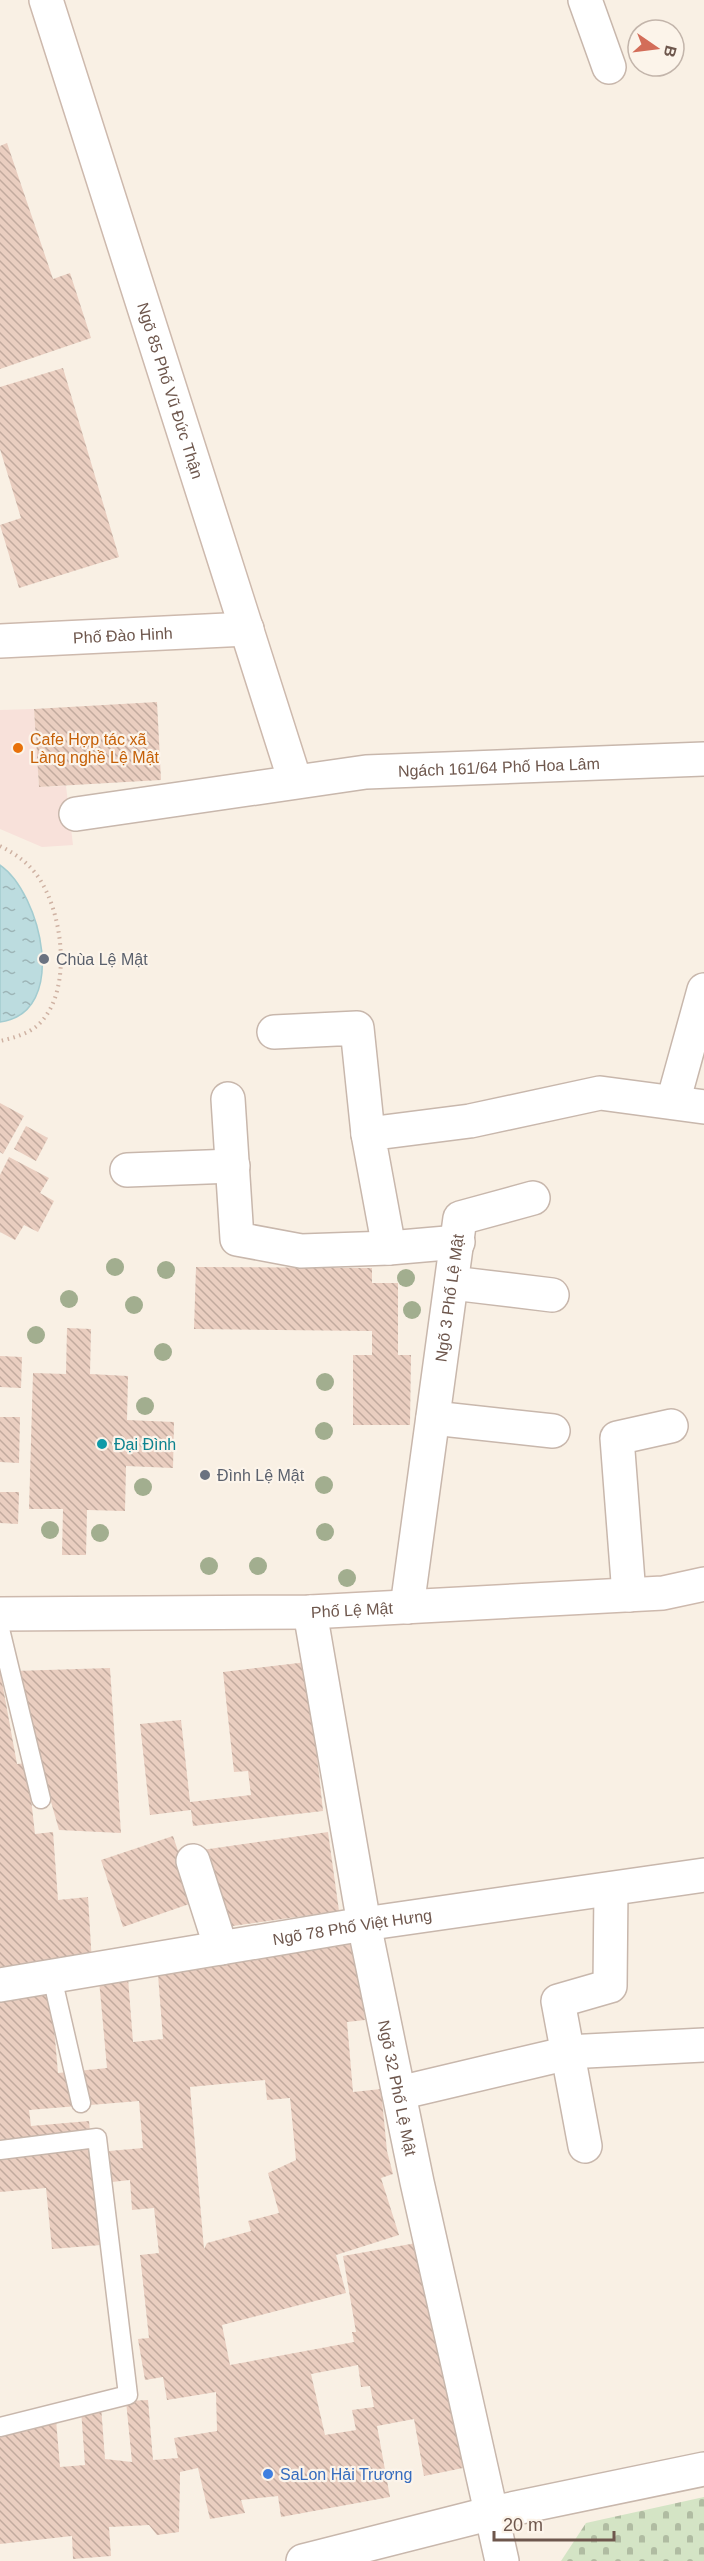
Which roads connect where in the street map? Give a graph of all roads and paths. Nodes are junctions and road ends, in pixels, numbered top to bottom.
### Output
1 (46, 0) edge
2 (585, 0) edge
3 (609, 67) dead end
4 (247, 629) junction
5 (0, 641) edge
6 (704, 759) edge
7 (295, 781) junction
8 (76, 814) dead end
9 (0, 846) edge
10 (704, 990) edge
11 (274, 1032) dead end
12 (0, 1041) edge
13 (228, 1099) dead end
14 (688, 1105) edge
15 (368, 1134) junction
16 (233, 1167) junction
17 (127, 1170) dead end
18 (533, 1198) dead end
19 (458, 1242) junction
20 (390, 1248) junction
21 (452, 1283) junction
22 (552, 1296) dead end
23 (433, 1418) junction
24 (671, 1426) dead end
25 (553, 1431) dead end
26 (704, 1584) edge
27 (629, 1595) junction
28 (406, 1606) junction
29 (310, 1612) junction
30 (0, 1614) edge
31 (0, 1629) edge
32 (41, 1799) dead end
33 (193, 1861) dead end
34 (704, 1875) edge
35 (610, 1889) junction
36 (364, 1923) junction
37 (221, 1948) junction
38 (52, 1977) junction
39 (0, 1985) edge
40 (704, 2045) edge
41 (567, 2052) junction
42 (399, 2093) junction
43 (81, 2103) dead end
44 (585, 2146) dead end
45 (0, 2150) edge
46 (0, 2427) edge
47 (704, 2469) edge
48 (492, 2513) junction
49 (303, 2561) edge
50 (502, 2561) edge

1 - 4 street, Ngõ 85 Phố Vũ Đức Thận
2 - 3 street
4 - 5 street, Phố Đào Hinh
4 - 7 street, Ngõ 85 Phố Vũ Đức Thận
6 - 7 street, Ngách 161/64 Phố Hoa Lâm
7 - 8 street, Ngách 161/64 Phố Hoa Lâm
9 - 12 path
10 - 14 street
11 - 15 street
13 - 16 street, Ngõ 3 Phố Lệ Mật
14 - 15 street
15 - 20 street
16 - 17 street
16 - 20 street, Ngõ 3 Phố Lệ Mật
18 - 19 street
19 - 20 street, Ngõ 3 Phố Lệ Mật
19 - 21 street, Ngõ 3 Phố Lệ Mật
21 - 22 street
21 - 23 street, Ngõ 3 Phố Lệ Mật
23 - 25 street
23 - 28 street, Ngõ 3 Phố Lệ Mật
24 - 27 street
26 - 27 street, Phố Lệ Mật
27 - 28 street, Phố Lệ Mật
28 - 29 street, Phố Lệ Mật
29 - 30 street, Phố Lệ Mật
29 - 36 street, Ngõ 32 Phố Lệ Mật
31 - 32 lane
33 - 37 street
34 - 35 street, Ngõ 78 Phố Việt Hưng
35 - 36 street, Ngõ 78 Phố Việt Hưng
35 - 41 street
36 - 37 street, Ngõ 78 Phố Việt Hưng
36 - 42 street, Ngõ 32 Phố Lệ Mật
37 - 38 street, Ngõ 78 Phố Việt Hưng
38 - 39 street, Ngõ 78 Phố Việt Hưng
38 - 43 lane
40 - 41 street
41 - 42 street
41 - 44 street
42 - 48 street, Ngõ 32 Phố Lệ Mật
45 - 46 lane
47 - 48 street
48 - 49 street
48 - 50 street, Ngõ 32 Phố Lệ Mật

